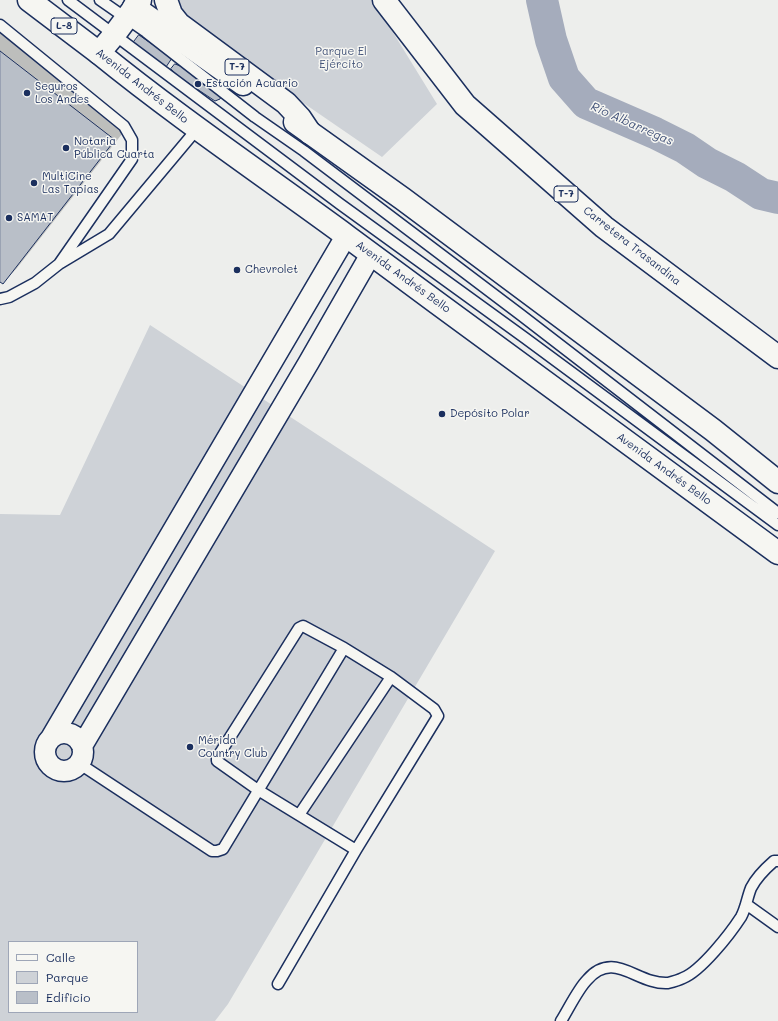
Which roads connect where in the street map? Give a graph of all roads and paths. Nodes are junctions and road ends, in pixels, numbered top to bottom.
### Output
1 (29, 0) edge
2 (68, 0) edge
3 (166, 0) edge
4 (384, 0) edge
5 (121, 10) edge
6 (0, 25) edge
7 (95, 49) junction
8 (197, 129) junction
9 (310, 133) junction
10 (346, 236) junction
11 (370, 254) junction
12 (59, 264) junction
13 (0, 299) edge
14 (282, 345) junction
15 (778, 357) edge
16 (309, 362) junction
17 (778, 482) edge
18 (778, 513) edge
19 (778, 526) edge
20 (778, 553) edge
21 (344, 648) junction
22 (391, 677) junction
23 (51, 738) junction
24 (81, 755) junction
25 (258, 790) junction
26 (299, 815) junction
27 (356, 850) junction
28 (778, 861) edge
29 (746, 904) junction
30 (778, 927) edge
31 (278, 984) dead end
32 (561, 1021) edge

1 - 7 main road, Avenida Andrés Bello / L-8
2 - 5 lane
3 - 9 main road, T-7
4 - 15 main road, Carretera Trasandina / T-7
5 - 7 main road
5 - 9 main road
5 - 18 lane
5 - 19 lane
6 - 12 lane
7 - 8 main road, Avenida Andrés Bello / L-8
8 - 10 main road, Avenida Andrés Bello / L-8
8 - 12 lane
9 - 17 main road
10 - 11 main road, Avenida Andrés Bello / L-8
10 - 14 street
11 - 16 street
11 - 20 main road, Avenida Andrés Bello / L-8
12 - 13 lane
14 - 16 street
14 - 23 street
16 - 24 street
21 - 22 lane
21 - 25 lane
21 - 25 lane
22 - 26 lane
22 - 27 lane
23 - 24 street
23 - 24 street
24 - 25 lane
25 - 26 lane
26 - 27 lane
27 - 31 lane
28 - 29 lane
29 - 30 lane
29 - 32 lane

